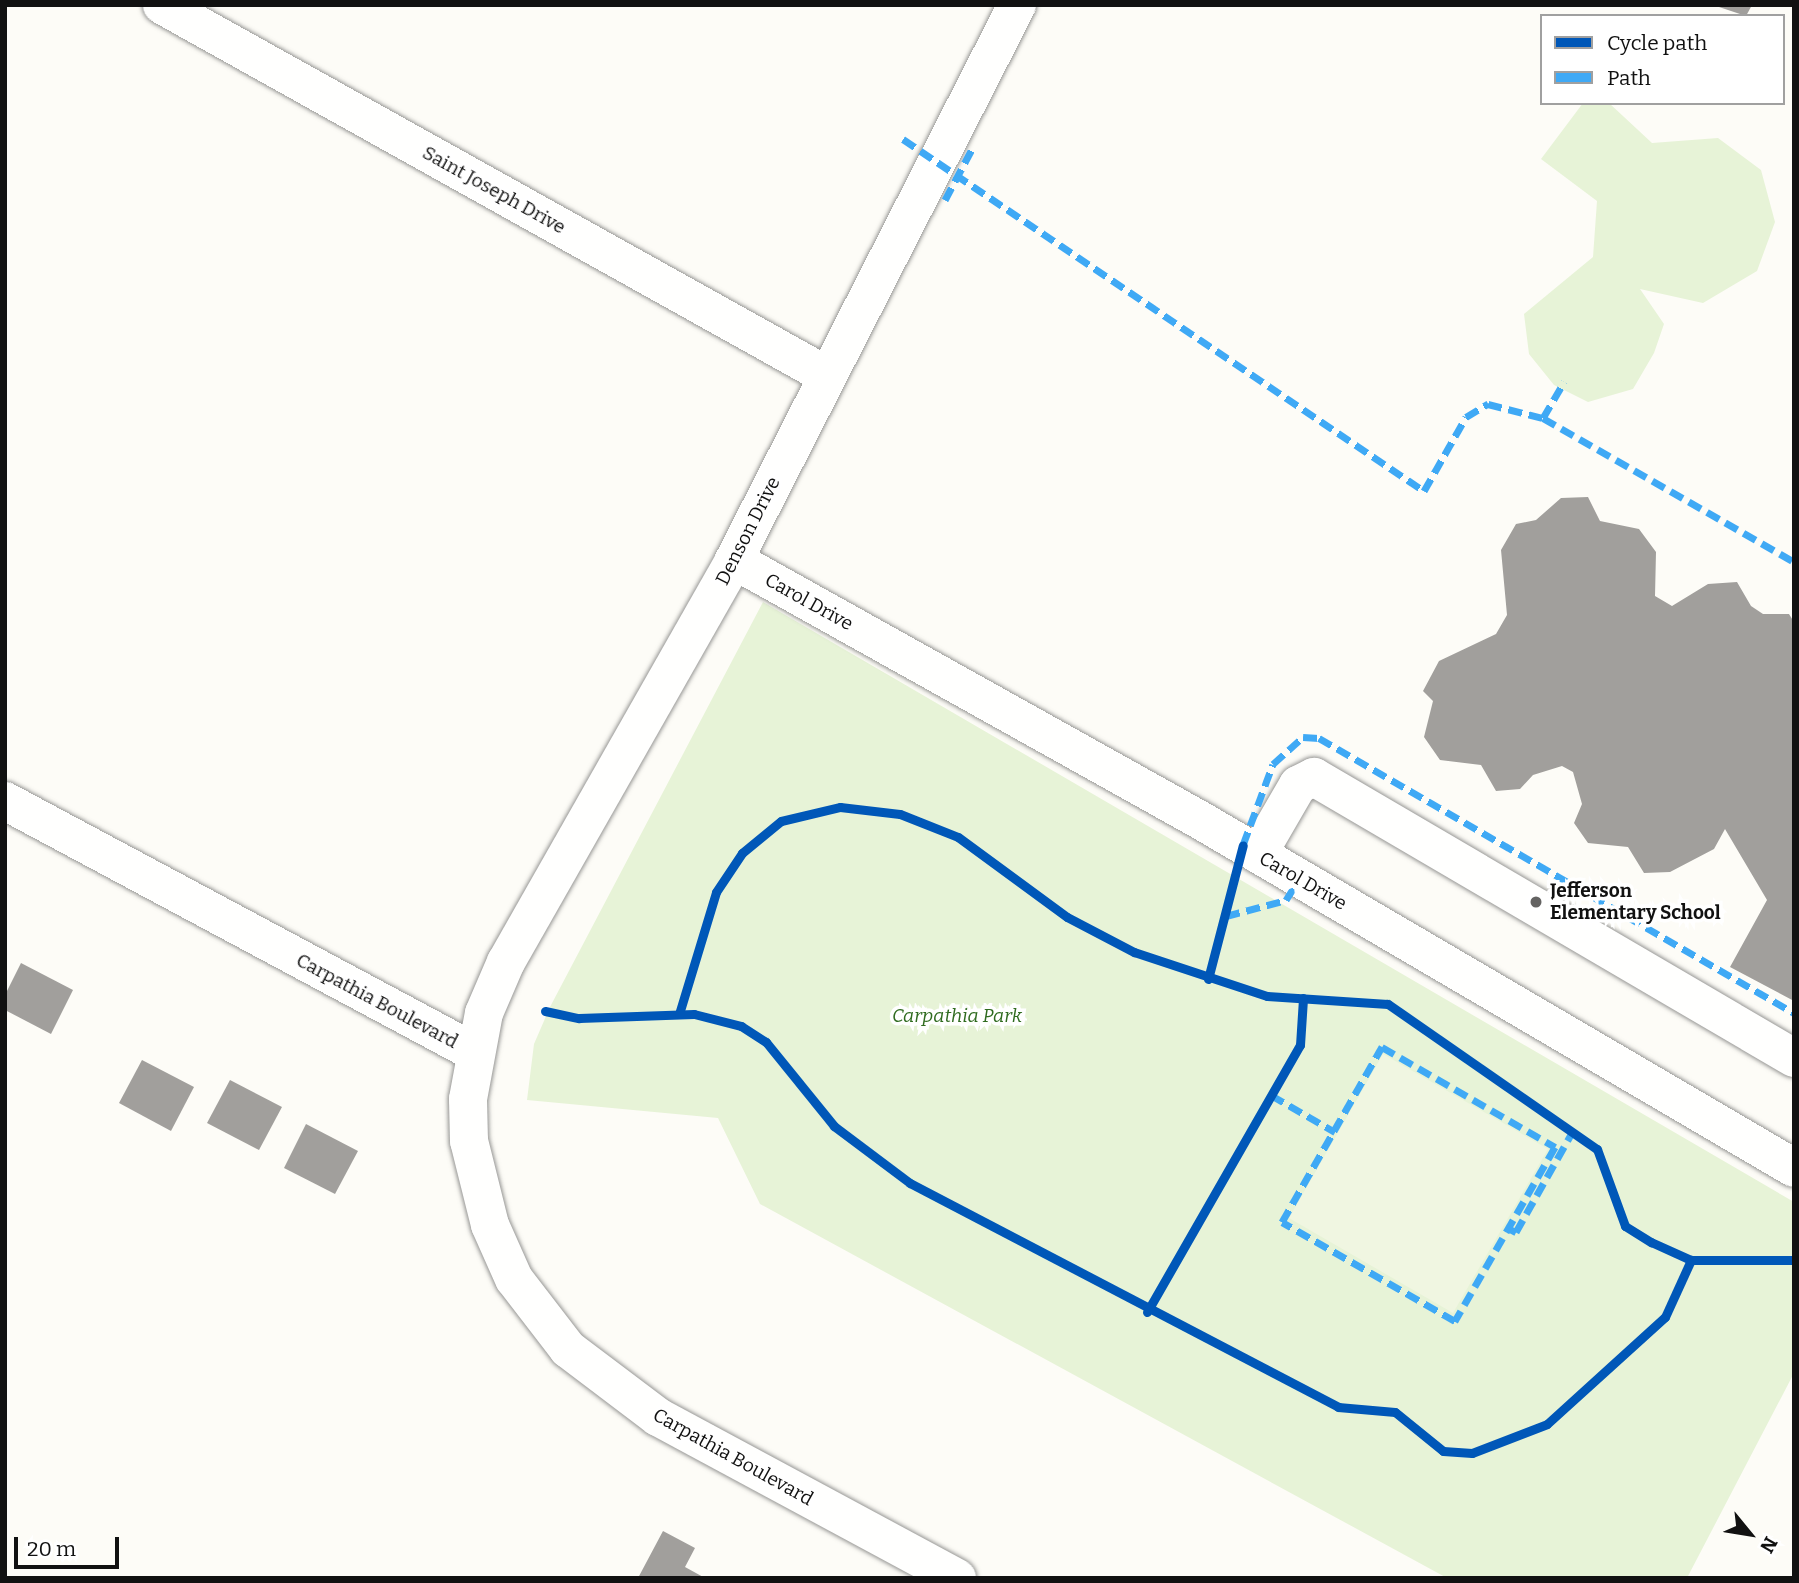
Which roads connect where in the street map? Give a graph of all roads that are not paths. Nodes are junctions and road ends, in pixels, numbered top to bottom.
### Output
1 (162, 5) edge
2 (1017, 5) edge
3 (826, 375) junction
4 (734, 561) junction
5 (5, 801) edge
6 (1258, 854) junction
7 (474, 1052) junction
8 (1794, 1058) edge
9 (1794, 1168) edge
10 (957, 1578) edge

1 - 3 street, Saint Joseph Drive
2 - 3 street, Denson Drive
3 - 4 street, Denson Drive
4 - 6 street, Carol Drive
4 - 7 street, Denson Drive
5 - 7 street, Carpathia Boulevard
6 - 8 street
6 - 9 street, Carol Drive
7 - 10 street, Carpathia Boulevard

